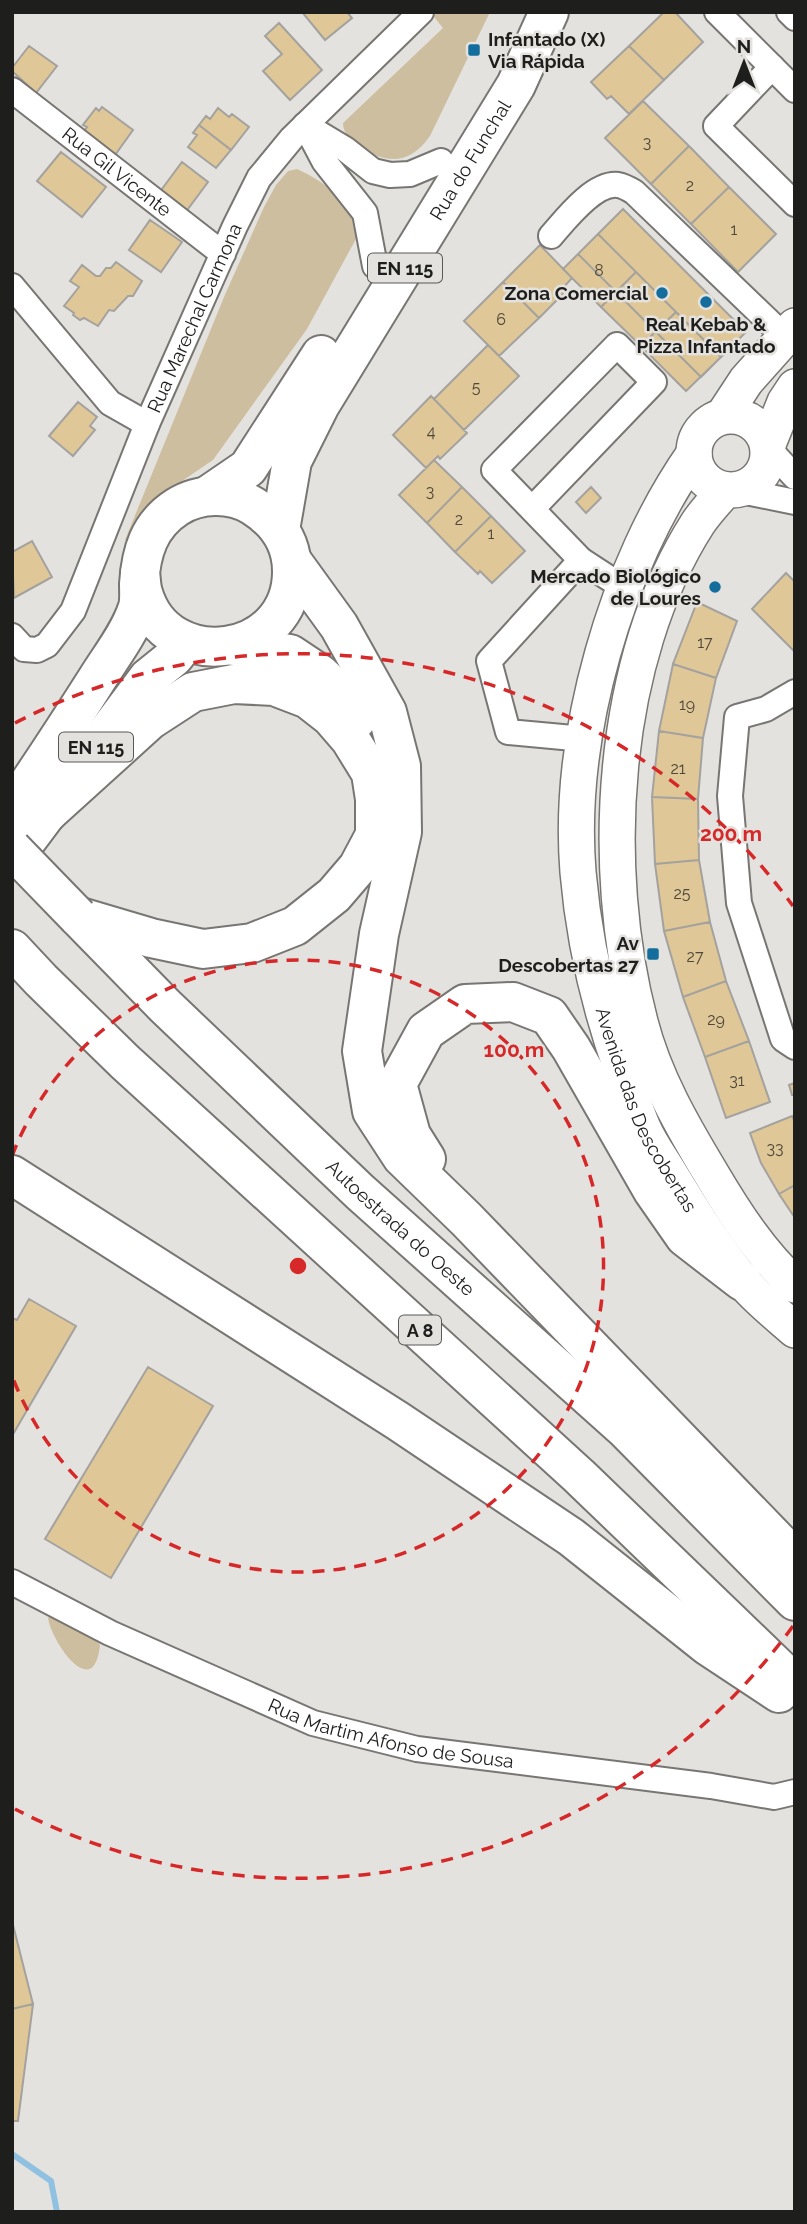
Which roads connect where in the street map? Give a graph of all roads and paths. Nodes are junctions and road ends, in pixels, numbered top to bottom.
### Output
1 (421, 12) edge
2 (522, 12) edge
3 (549, 12) edge
4 (717, 12) edge
5 (789, 12) edge
6 (795, 18) edge
7 (772, 67) junction
8 (12, 90) edge
9 (795, 90) edge
10 (305, 125) junction
11 (441, 161) junction
12 (795, 204) edge
13 (551, 236) dead end
14 (223, 254) junction
15 (375, 266) junction
16 (12, 286) edge
17 (790, 331) edge
18 (795, 387) edge
19 (723, 416) junction
20 (147, 424) junction
21 (768, 446) junction
22 (694, 454) junction
23 (795, 477) edge
24 (731, 490) junction
25 (207, 496) junction
26 (795, 502) edge
27 (532, 509) junction
28 (286, 545) junction
29 (581, 560) junction
30 (140, 572) junction
31 (624, 588) junction
32 (186, 642) junction
33 (18, 643) edge
34 (234, 646) junction
35 (795, 692) edge
36 (584, 739) junction
37 (371, 773) junction
38 (28, 813) edge
39 (12, 849) edge
40 (12, 859) edge
41 (78, 917) junction
42 (12, 949) edge
43 (632, 1047) junction
44 (795, 1048) edge
45 (12, 1175) edge
46 (466, 1219) junction
47 (742, 1281) junction
48 (795, 1285) edge
49 (795, 1330) edge
50 (795, 1559) edge
51 (20, 1585) edge
52 (795, 1601) edge
53 (795, 1684) edge
54 (795, 1703) edge
55 (795, 1792) edge

1 - 10 street, Rua Marechal Carmona
2 - 11 main road, Rua do Funchal / EN 115
3 - 28 main road, Rua do Funchal / EN 115
4 - 7 street
5 - 6 street
7 - 9 street
7 - 12 street
8 - 14 street, Rua Gil Vicente
10 - 11 street
10 - 14 street, Rua Marechal Carmona
10 - 15 street
11 - 15 main road, Rua do Funchal / EN 115
13 - 17 street
14 - 20 street, Rua Marechal Carmona
15 - 25 main road, Rua do Funchal / EN 115
16 - 20 street
17 - 19 main road
18 - 21 main road
19 - 21 main road
19 - 22 main road
20 - 33 street, Rua Marechal Carmona
21 - 23 street
21 - 24 main road
22 - 24 main road
22 - 31 main road, Avenida das Descobertas
24 - 26 street
24 - 43 main road, Avenida das Descobertas
25 - 28 main road, Rua do Funchal
25 - 30 main road, Rua do Funchal
27 - 27 street
27 - 29 street
28 - 34 main road, Rua do Funchal
28 - 46 main road
29 - 31 street
29 - 36 street
30 - 32 main road, Rua do Funchal
30 - 38 main road, Rua do Funchal / EN 115
31 - 36 main road, Avenida das Descobertas
32 - 34 main road, Rua do Funchal
32 - 38 main road, Rua do Funchal / EN 115
34 - 37 main road
35 - 44 street
36 - 43 main road, Avenida das Descobertas
37 - 38 main road
37 - 41 main road
38 - 40 main road, Rua do Funchal / EN 115
39 - 41 main road, Autoestrada do Oeste, bridge
41 - 52 main road, Autoestrada do Oeste
42 - 53 main road, A 8
43 - 47 main road, Avenida das Descobertas
43 - 48 main road, Avenida das Descobertas
45 - 54 main road
46 - 47 main road
46 - 50 main road
47 - 49 main road, Avenida das Descobertas
51 - 55 street, Rua Martim Afonso de Sousa

